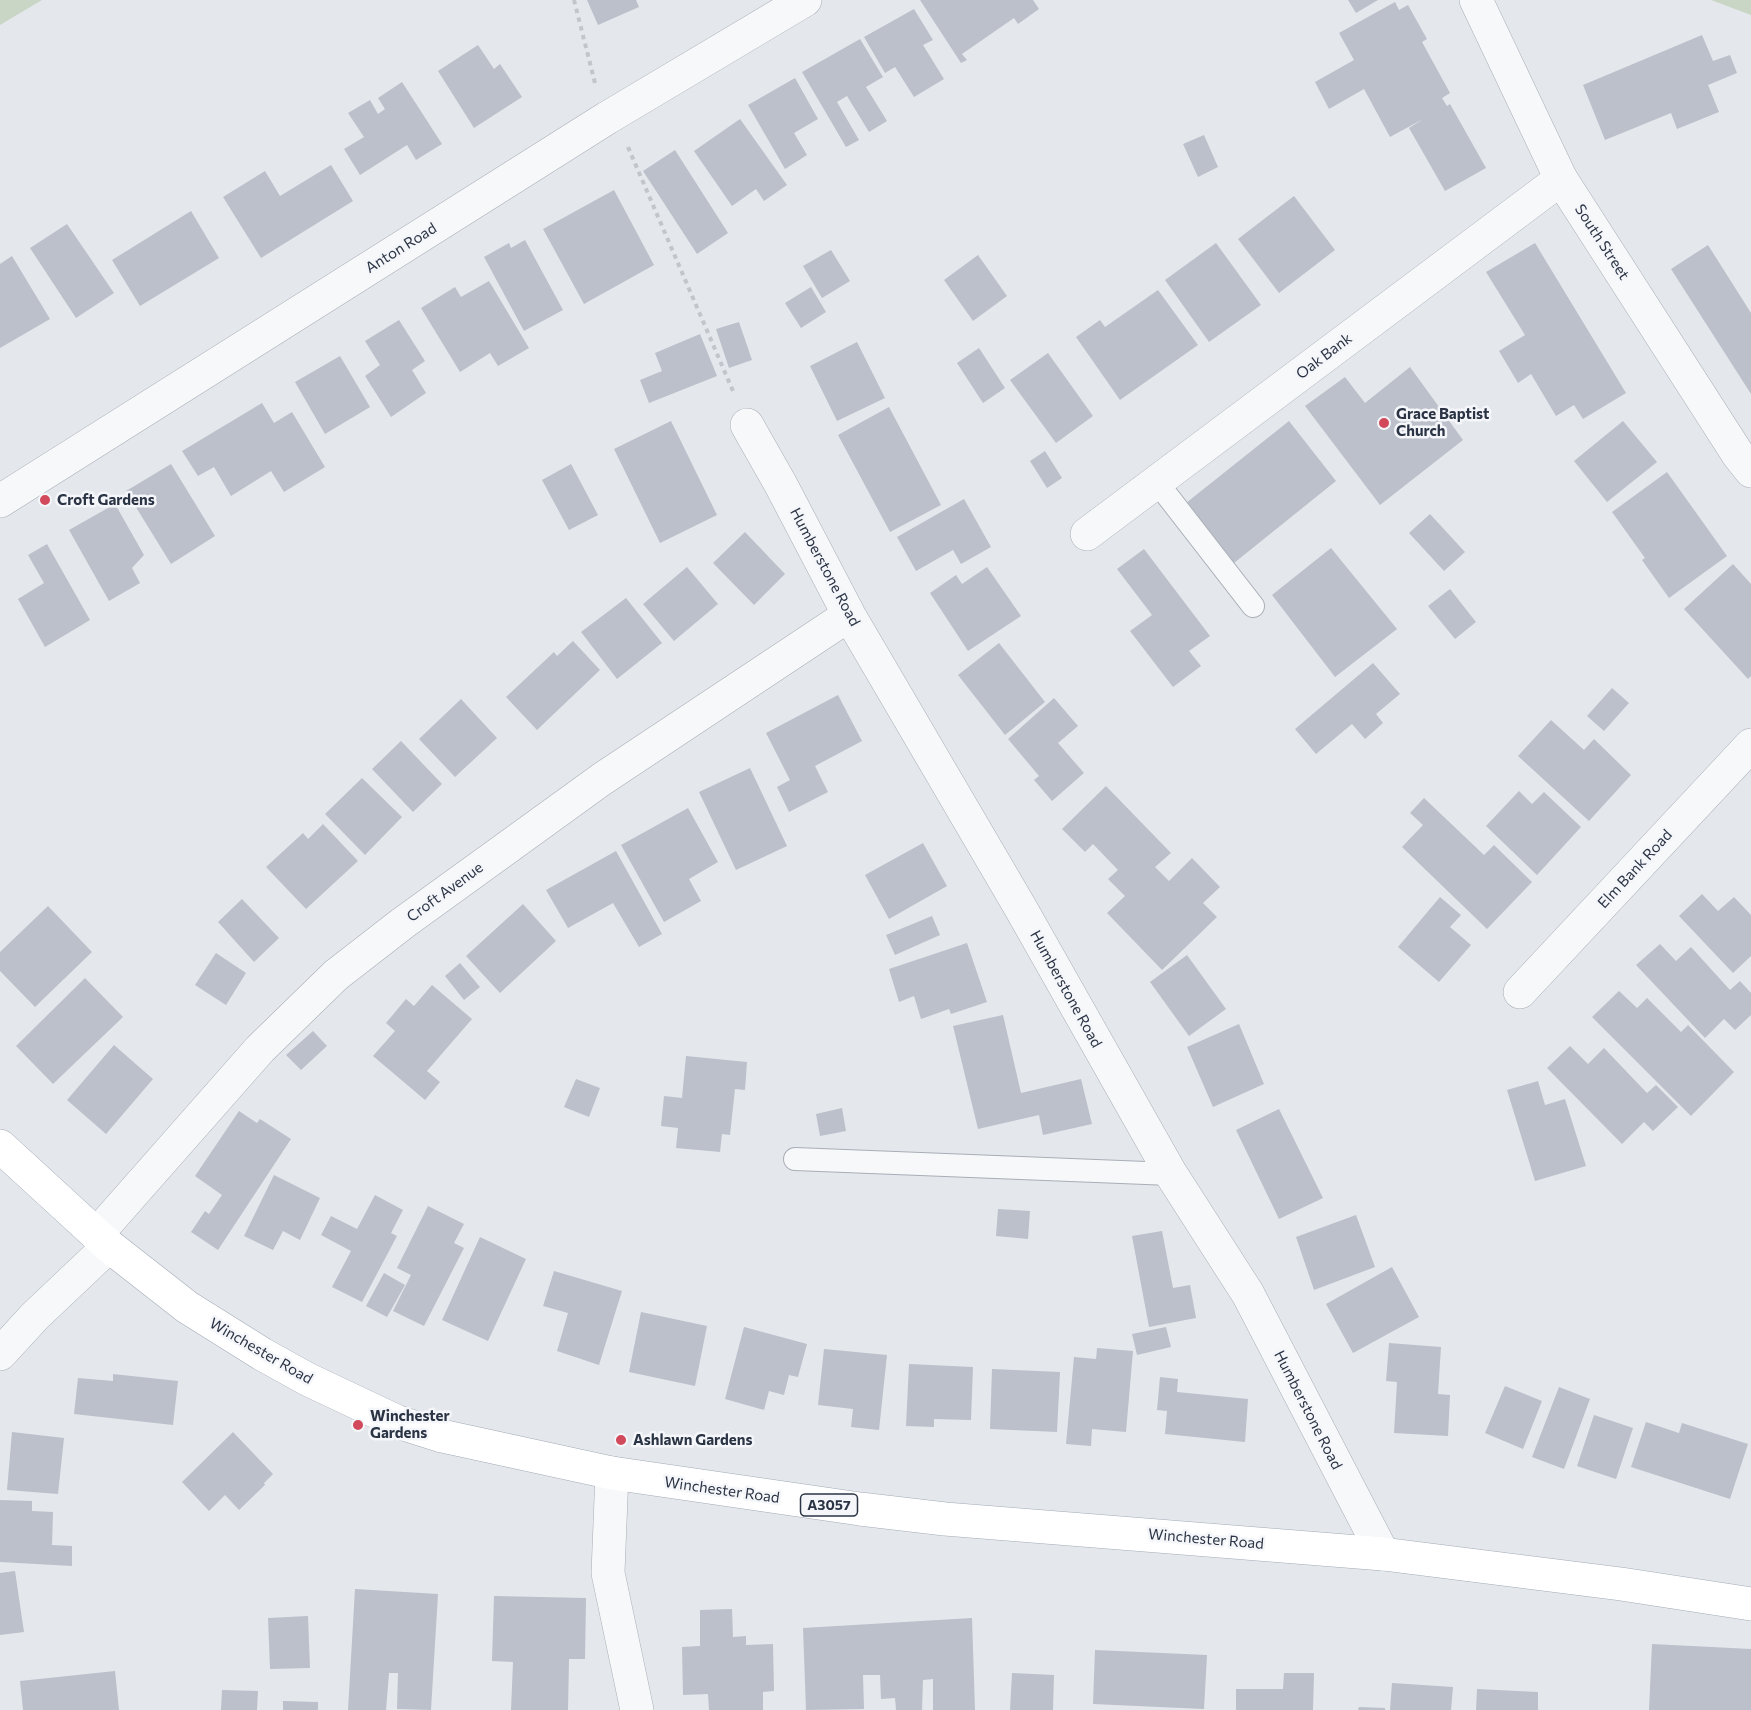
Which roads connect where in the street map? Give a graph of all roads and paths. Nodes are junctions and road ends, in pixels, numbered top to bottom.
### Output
1 (574, 0) edge
2 (805, 0) edge
3 (1476, 0) edge
4 (607, 118) junction
5 (1561, 179) junction
6 (747, 425) joint
7 (1751, 471) edge
8 (1156, 481) junction
9 (0, 501) edge
10 (1087, 534) dead end
11 (1253, 606) dead end
12 (849, 615) junction
13 (1751, 746) edge
14 (1520, 992) dead end
15 (0, 1146) edge
16 (795, 1159) dead end
17 (1171, 1174) junction
18 (103, 1240) junction
19 (0, 1354) edge
20 (612, 1473) junction
21 (1383, 1554) junction
22 (1751, 1604) edge
23 (637, 1710) edge

1 - 4 path
2 - 4 street, Anton Road
3 - 5 street, South Street
4 - 6 path
4 - 9 street, Anton Road
5 - 7 street, South Street
5 - 8 street, Oak Bank
6 - 12 street, Humberstone Road
8 - 10 street, Oak Bank
8 - 11 lane
12 - 17 street, Humberstone Road
12 - 18 street, Croft Avenue
13 - 14 street, Elm Bank Road
15 - 18 main road, Winchester Road / A3057
16 - 17 lane
17 - 21 street, Humberstone Road
18 - 19 street
18 - 20 main road, Winchester Road / A3057
20 - 21 main road, Winchester Road / A3057
20 - 23 street
21 - 22 main road, Winchester Road / A3057

